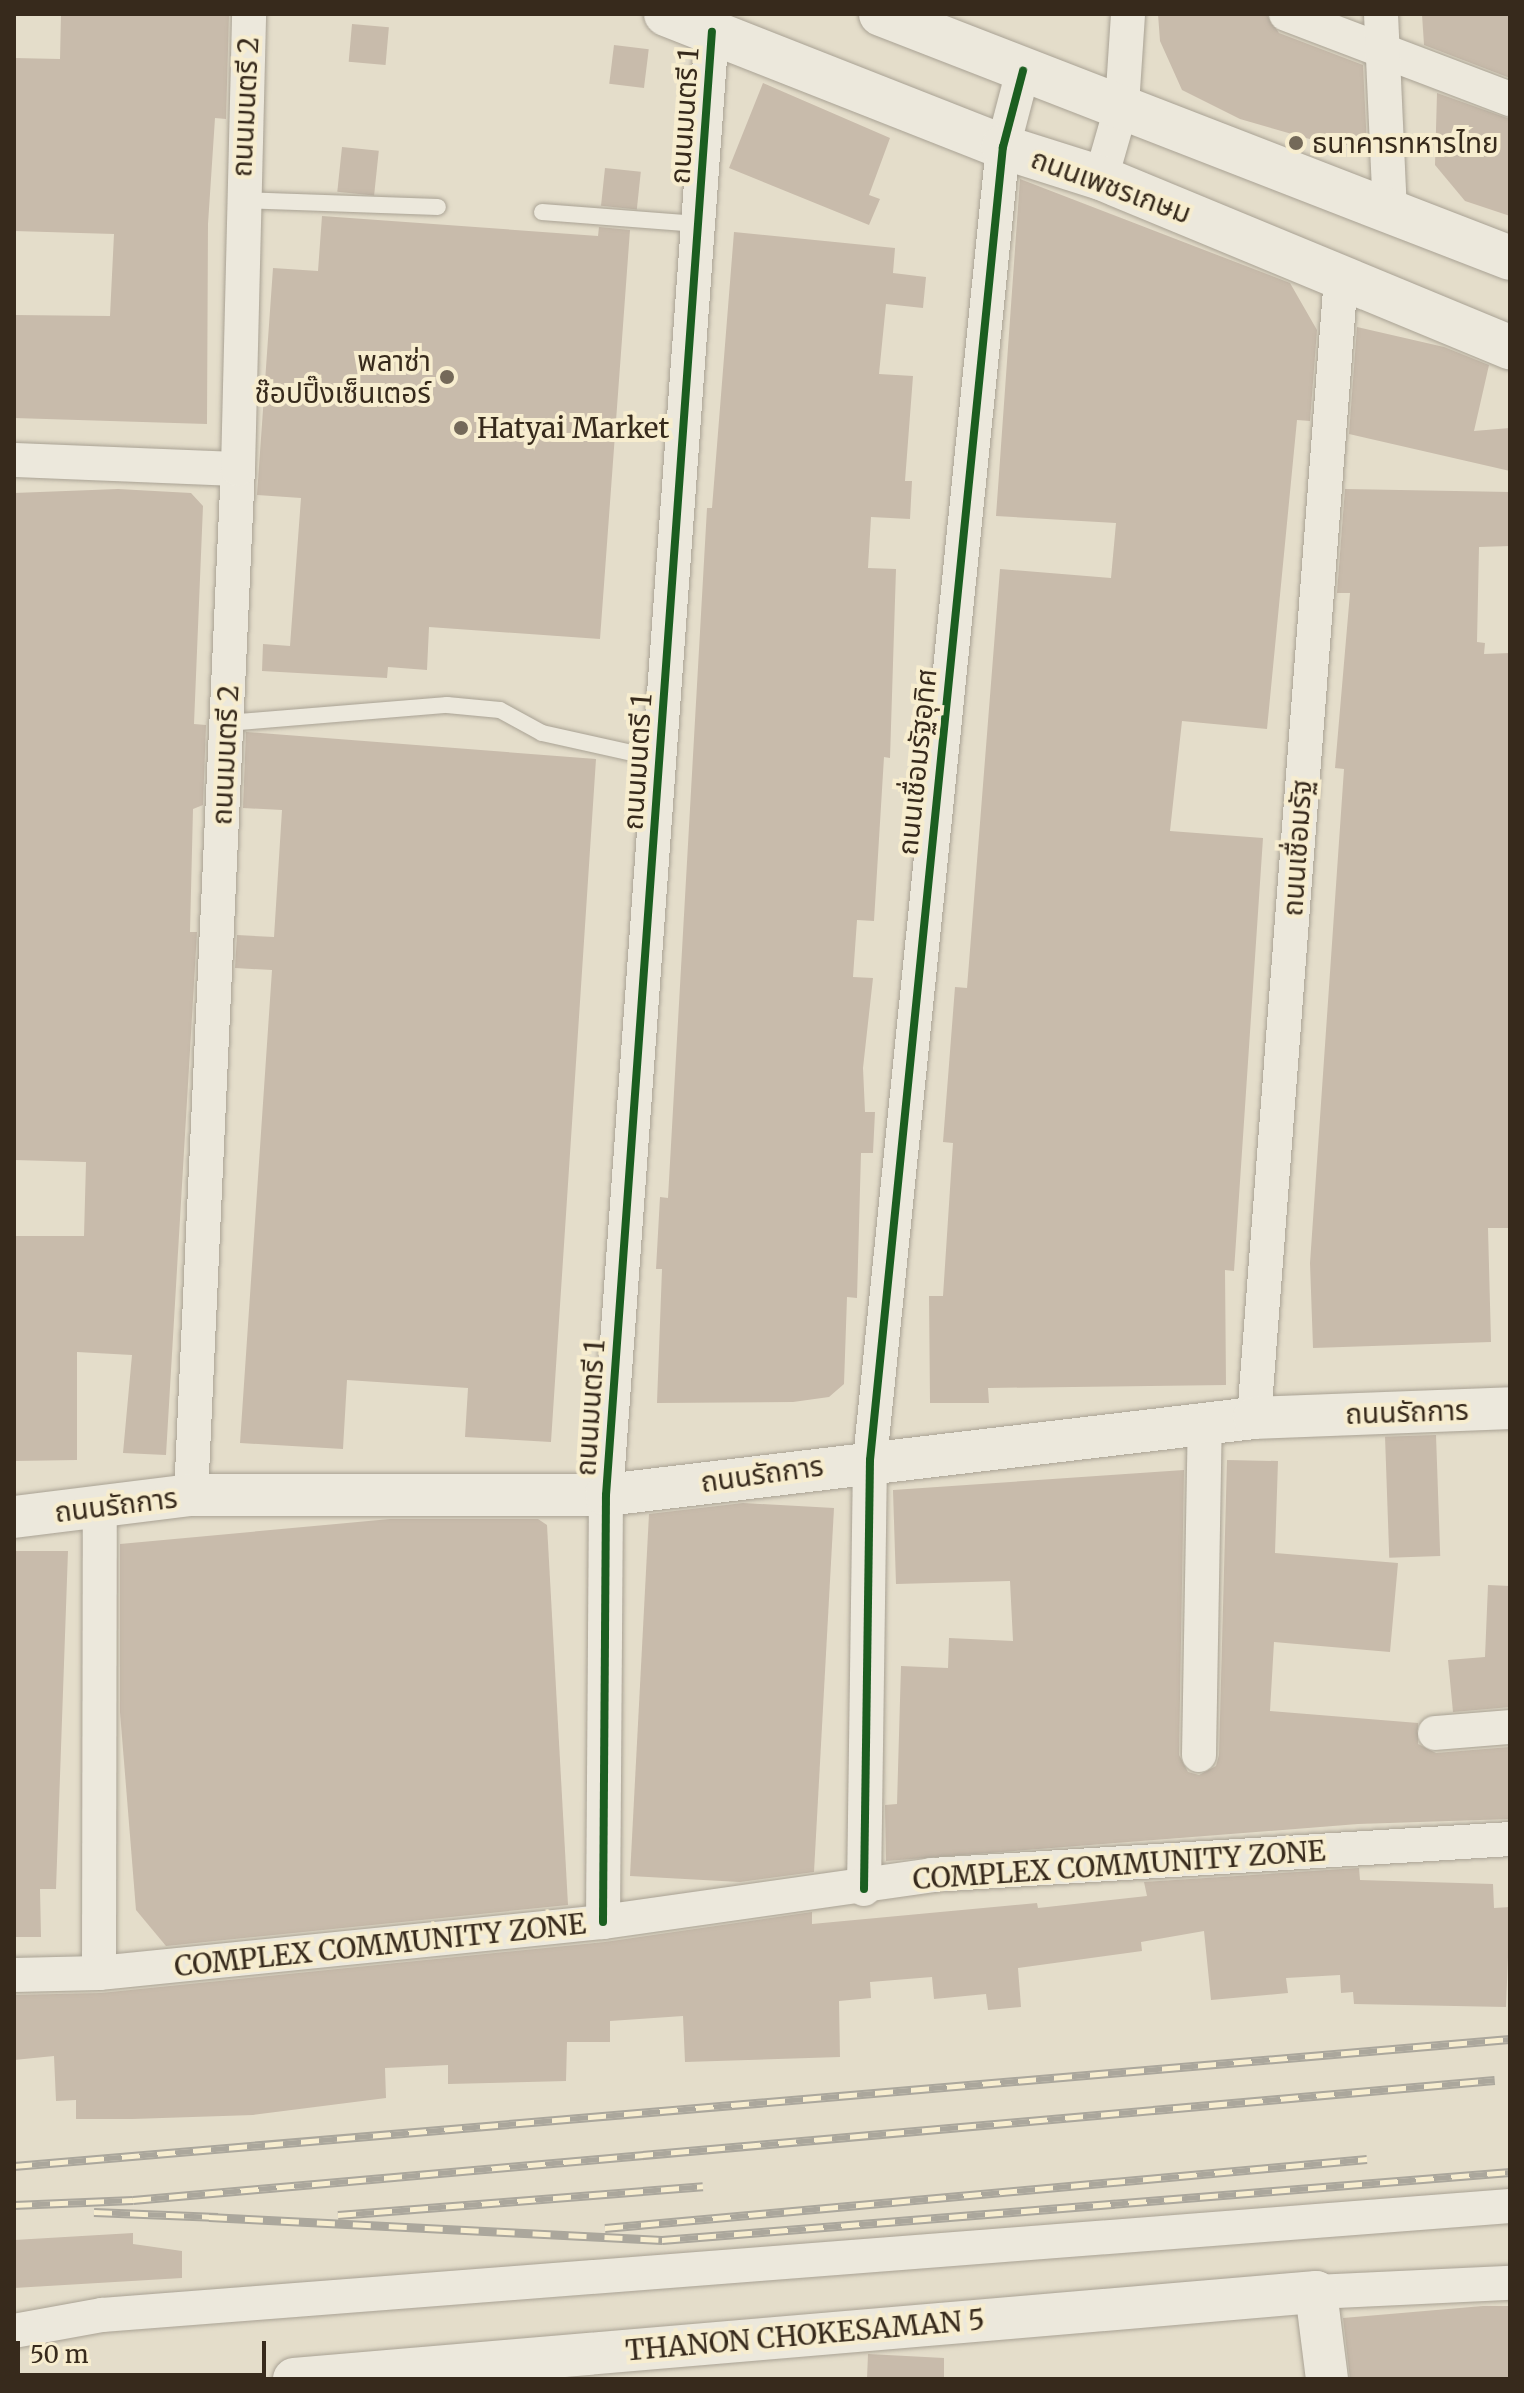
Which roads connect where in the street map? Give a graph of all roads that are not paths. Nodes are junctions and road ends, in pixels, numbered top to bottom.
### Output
1 (249, 14) edge
2 (666, 14) edge
3 (881, 14) edge
4 (1128, 14) edge
5 (1286, 14) edge
6 (1381, 14) edge
7 (712, 32) junction
8 (1383, 52) junction
9 (1023, 71) junction
10 (1510, 99) edge
11 (1122, 105) junction
12 (1003, 147) junction
13 (1101, 178) junction
14 (240, 200) junction
15 (438, 207) dead end
16 (542, 212) dead end
17 (1390, 212) junction
18 (698, 224) junction
19 (1510, 258) edge
20 (1341, 277) junction
21 (1510, 347) edge
22 (14, 460) edge
23 (238, 469) junction
24 (227, 723) junction
25 (659, 759) junction
26 (1510, 1408) edge
27 (1254, 1418) junction
28 (1205, 1424) junction
29 (870, 1460) junction
30 (191, 1495) junction
31 (606, 1495) junction
32 (100, 1509) junction
33 (14, 1517) edge
34 (1510, 1727) edge
35 (1435, 1733) dead end
36 (1199, 1755) dead end
37 (1510, 1839) edge
38 (864, 1889) junction
39 (603, 1922) junction
40 (99, 1973) junction
41 (14, 1975) edge
42 (1510, 2206) edge
43 (1510, 2283) edge
44 (1316, 2292) junction
45 (14, 2331) edge
46 (590, 2367) edge
47 (338, 2377) edge
48 (294, 2379) edge
49 (1327, 2379) edge

1 - 14 street, ถนนมนตรี 2
2 - 7 main road, ถนนเพชรเกษม
3 - 9 main road
4 - 11 street
5 - 8 street
6 - 8 street
7 - 12 main road, ถนนเพชรเกษม
7 - 18 street, ถนนมนตรี 1
8 - 10 street
8 - 17 street
9 - 11 main road
9 - 12 street, ถนนเชื่อมรัฐอุทิศ
11 - 13 street
11 - 17 main road
12 - 13 main road, ถนนเพชรเกษม
12 - 29 street, ถนนเชื่อมรัฐอุทิศ
13 - 20 main road, ถนนเพชรเกษม
14 - 15 lane
14 - 23 street, ถนนมนตรี 2
16 - 18 lane
17 - 19 main road
18 - 25 street, ถนนมนตรี 1
20 - 21 main road, ถนนเพชรเกษม
20 - 27 street, ถนนเชื่อมรัฐ
22 - 23 street
23 - 24 street, ถนนมนตรี 2
24 - 25 lane
24 - 30 street, ถนนมนตรี 2
25 - 31 street, ถนนมนตรี 1
26 - 27 street, ถนนรัถการ
27 - 28 street, ถนนรัถการ
28 - 29 street, ถนนรัถการ
28 - 36 street
29 - 31 street, ถนนรัถการ
29 - 38 street, ถนนเชื่อมรัฐอุทิศ
30 - 31 street, ถนนรัถการ
30 - 32 street, ถนนรัถการ
31 - 39 street, ถนนมนตรี 1
32 - 33 street, ถนนรัถการ
32 - 40 street
34 - 35 street
37 - 38 street, COMPLEX COMMUNITY ZONE
38 - 39 street, COMPLEX COMMUNITY ZONE
39 - 40 street, COMPLEX COMMUNITY ZONE
40 - 41 street, COMPLEX COMMUNITY ZONE
42 - 45 street
43 - 44 street
44 - 46 street, THANON CHOKESAMAN 5
44 - 49 street
46 - 47 street, THANON CHOKESAMAN 5
47 - 48 street, THANON CHOKESAMAN 5

